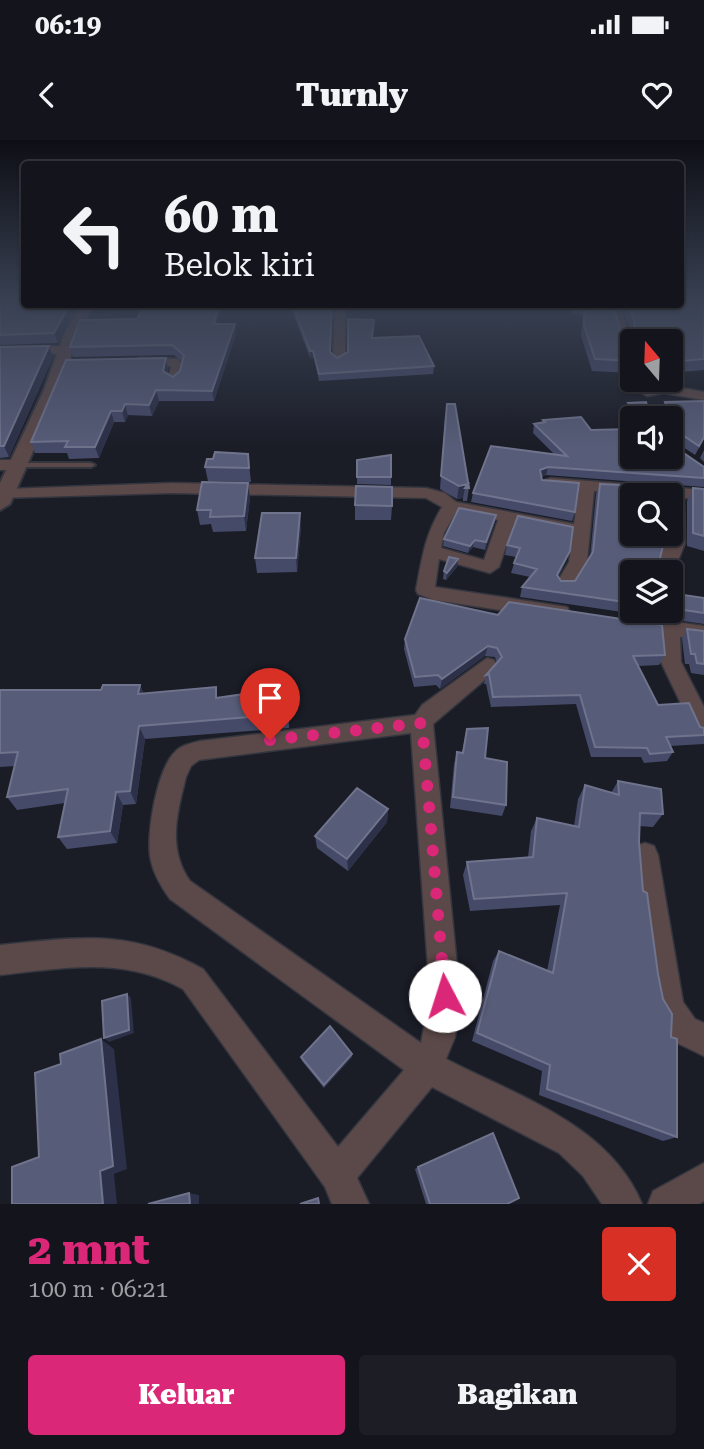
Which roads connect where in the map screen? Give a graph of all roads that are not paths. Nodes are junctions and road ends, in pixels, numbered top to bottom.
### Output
1 (66, 350) edge
2 (339, 350) edge
3 (0, 351) edge
4 (63, 357) junction
5 (339, 359) edge
6 (131, 362) edge
7 (79, 364) edge
8 (174, 381) edge
9 (681, 392) edge
10 (704, 396) edge
11 (0, 465) edge
12 (19, 465) junction
13 (92, 465) dead end
14 (546, 483) edge
15 (587, 485) junction
16 (620, 488) edge
17 (683, 492) edge
18 (704, 495) edge
19 (3, 499) edge
20 (451, 506) junction
21 (508, 516) junction
22 (581, 531) junction
23 (430, 551) junction
24 (565, 584) edge
25 (582, 615) edge
26 (649, 623) edge
27 (669, 628) junction
28 (704, 634) edge
29 (487, 666) dead end
30 (422, 723) junction
31 (704, 729) edge
32 (645, 855) dead end
33 (8, 961) edge
34 (704, 1040) edge
35 (427, 1067) junction
36 (704, 1181) edge
37 (344, 1189) edge
38 (624, 1204) edge
39 (666, 1204) edge

1 - 4 street
2 - 5 street
3 - 4 street
4 - 7 street
4 - 12 street
6 - 8 street
9 - 10 street
11 - 12 street
12 - 13 lane
12 - 19 street
14 - 15 street
15 - 16 street
15 - 22 street
17 - 18 street
19 - 20 street
20 - 21 street
20 - 23 street
21 - 22 street
21 - 23 street
22 - 24 street
23 - 25 street
26 - 27 street
27 - 28 street
27 - 31 street
29 - 30 street
30 - 35 street
30 - 35 street
32 - 34 street
33 - 37 street
35 - 37 street
35 - 38 street
36 - 39 street

